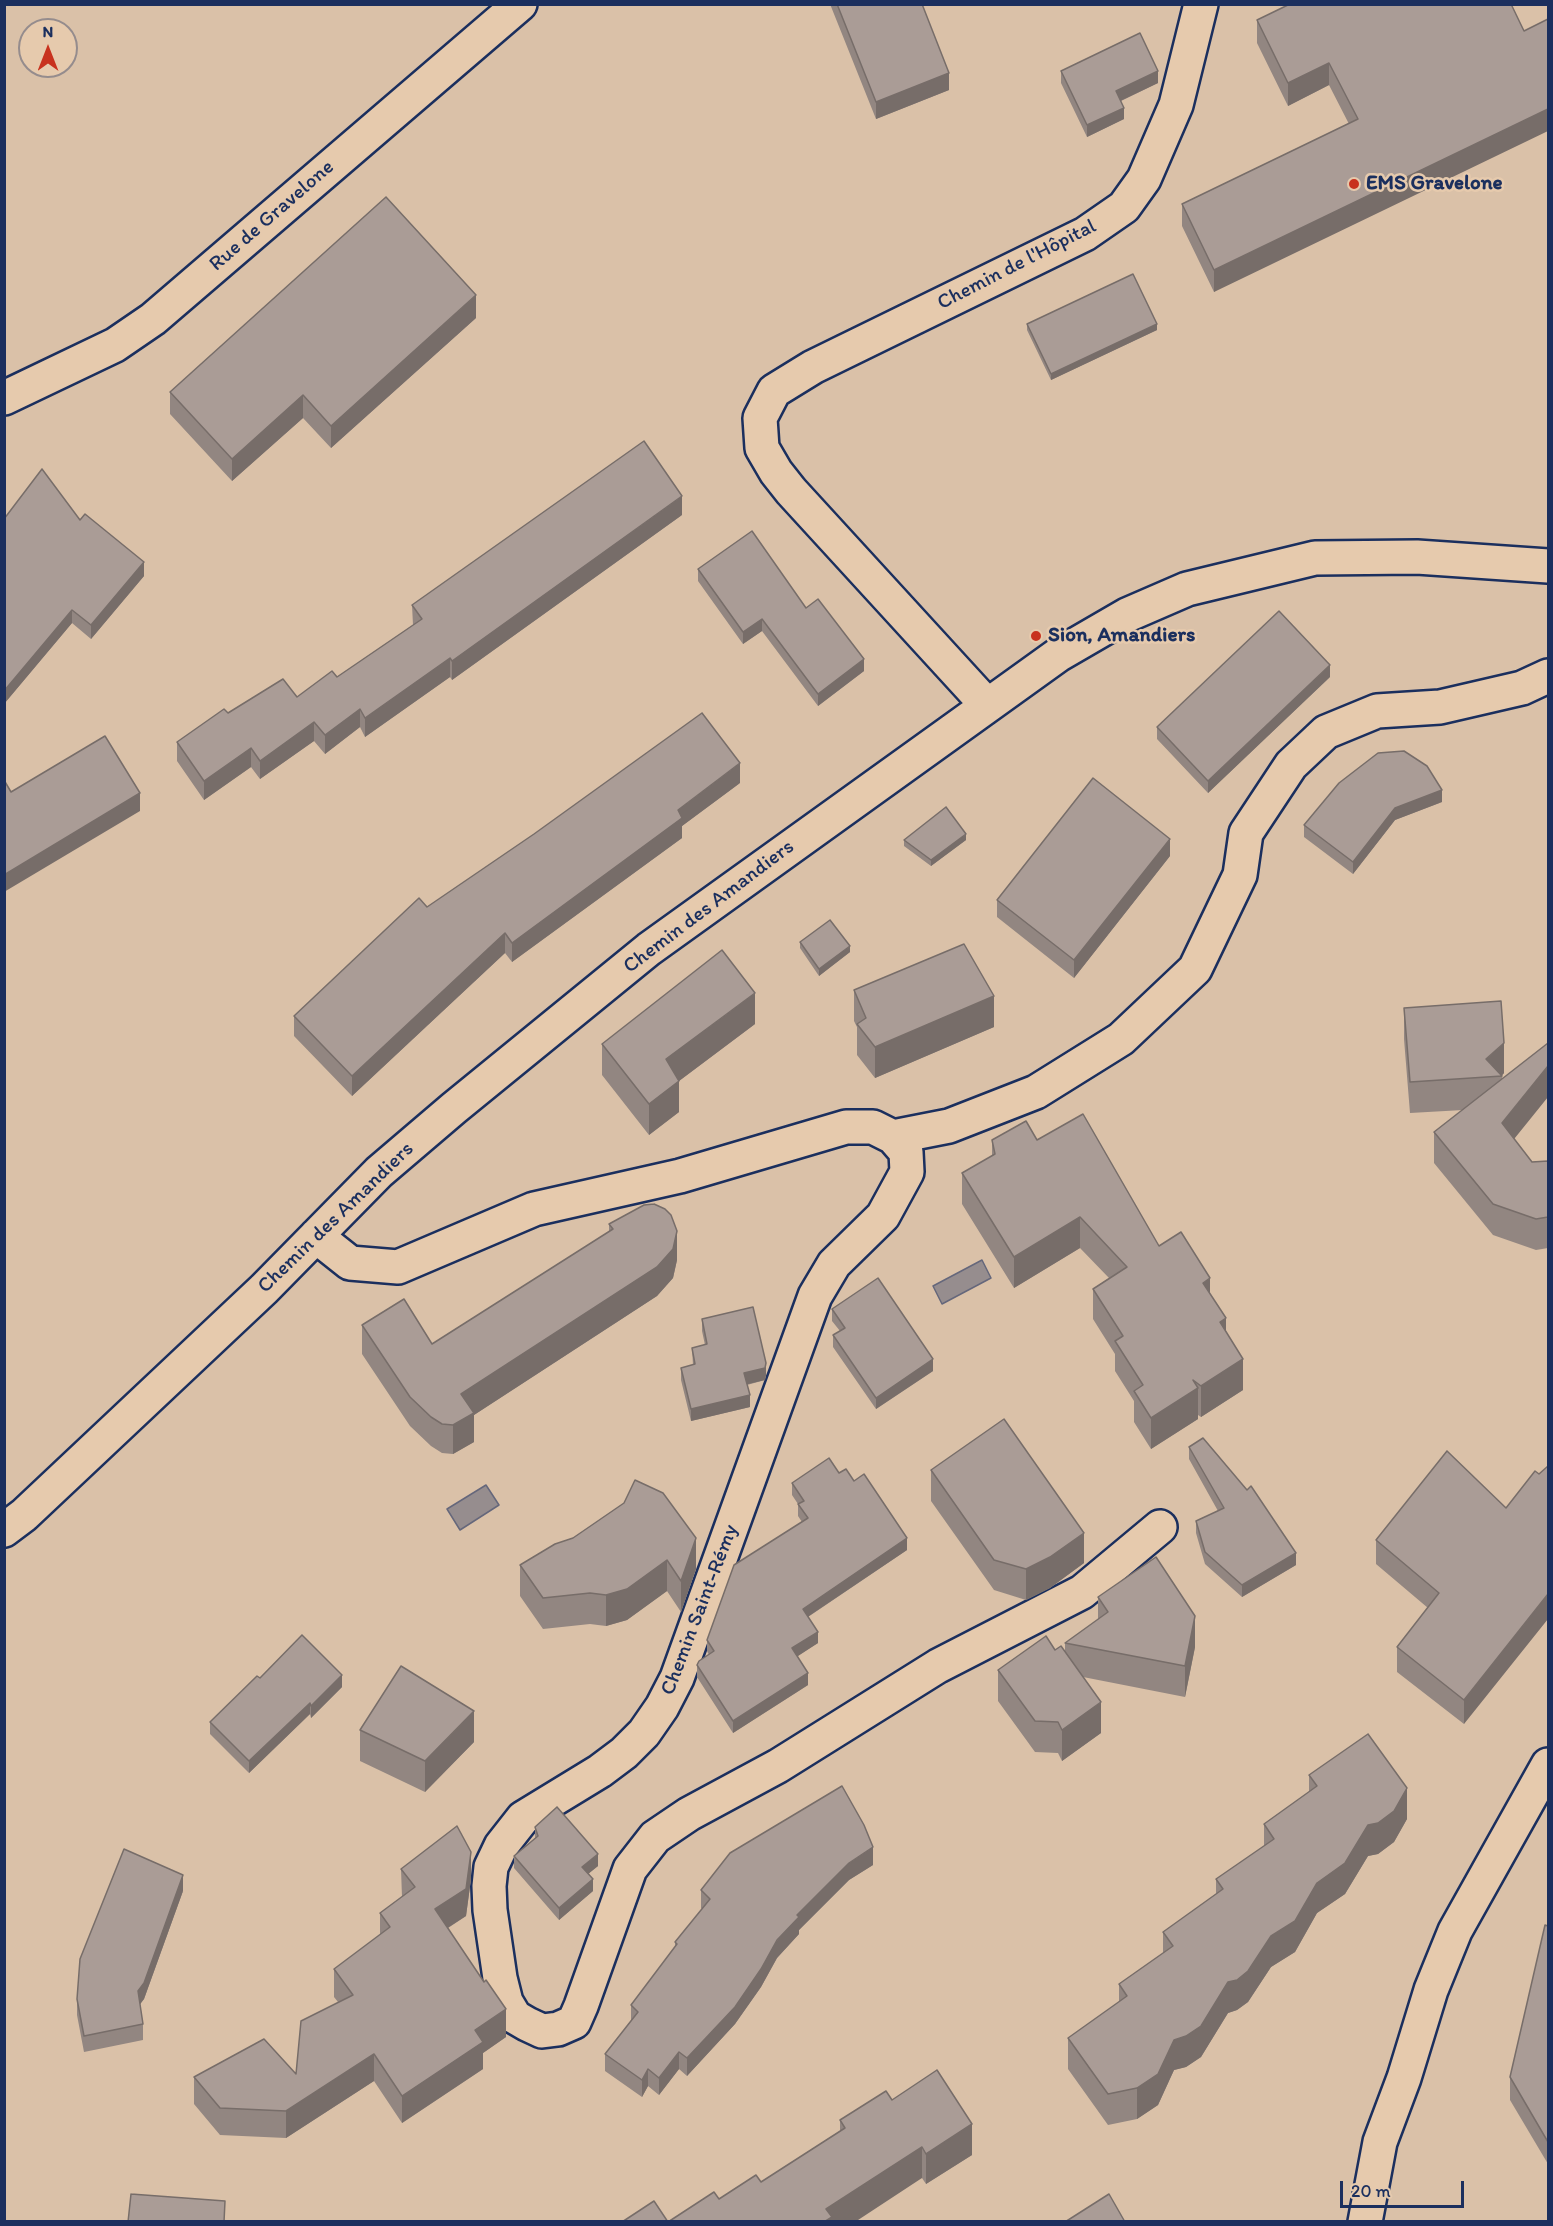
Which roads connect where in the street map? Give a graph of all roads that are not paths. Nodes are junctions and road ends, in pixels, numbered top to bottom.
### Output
1 (520, 4) edge
2 (1202, 4) edge
3 (4, 398) edge
4 (1548, 566) edge
5 (1548, 676) edge
6 (987, 705) junction
7 (893, 1137) junction
8 (316, 1236) junction
9 (1160, 1527) dead end
10 (4, 1530) edge
11 (1548, 1765) edge
12 (1404, 2078) junction
13 (1365, 2222) edge
14 (1389, 2222) edge

1 - 3 street, Rue de Gravelone
2 - 6 street, Chemin de l'Hôpital
4 - 6 street, Chemin des Amandiers
5 - 7 street
6 - 8 street, Chemin des Amandiers
7 - 8 street
7 - 9 street, Chemin Saint-Rémy
8 - 10 street, Chemin des Amandiers
11 - 12 street
12 - 13 street
12 - 14 street

